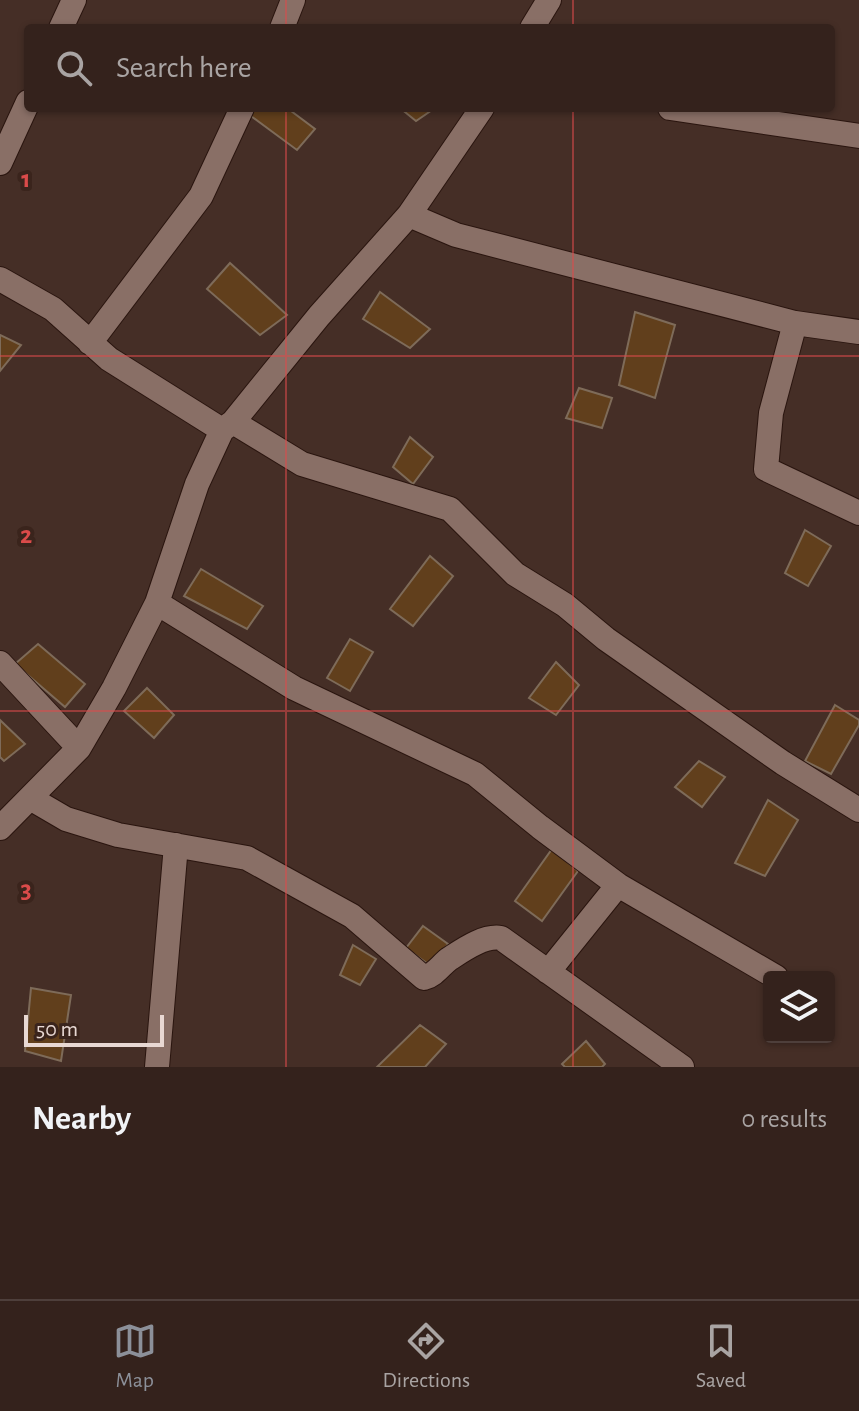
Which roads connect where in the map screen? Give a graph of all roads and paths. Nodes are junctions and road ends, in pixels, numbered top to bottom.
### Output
1 (74, 0) edge
2 (293, 0) edge
3 (549, 0) edge
4 (63, 24) edge
5 (284, 24) edge
6 (534, 24) edge
7 (24, 111) edge
8 (240, 112) edge
9 (479, 112) edge
10 (697, 112) edge
11 (859, 136) edge
12 (0, 163) edge
13 (409, 215) junction
14 (0, 279) edge
15 (795, 323) junction
16 (859, 332) edge
17 (90, 343) junction
18 (227, 426) junction
19 (859, 513) edge
20 (157, 603) junction
21 (0, 663) edge
22 (79, 748) junction
23 (30, 798) junction
24 (859, 810) edge
25 (0, 828) edge
26 (176, 845) junction
27 (618, 885) junction
28 (766, 971) edge
29 (548, 972) junction
30 (157, 1067) edge
31 (682, 1067) edge

1 - 4 street
2 - 5 street
3 - 6 street
7 - 12 street
8 - 17 street
9 - 13 street
10 - 11 street
13 - 15 street
13 - 18 street
14 - 17 street
15 - 16 street
15 - 19 street
17 - 18 street
18 - 20 street
18 - 24 street
20 - 22 street
20 - 27 street
21 - 22 street
22 - 23 street
23 - 25 street
23 - 26 street
26 - 29 street
26 - 30 street
27 - 28 street
27 - 29 street
29 - 31 street

